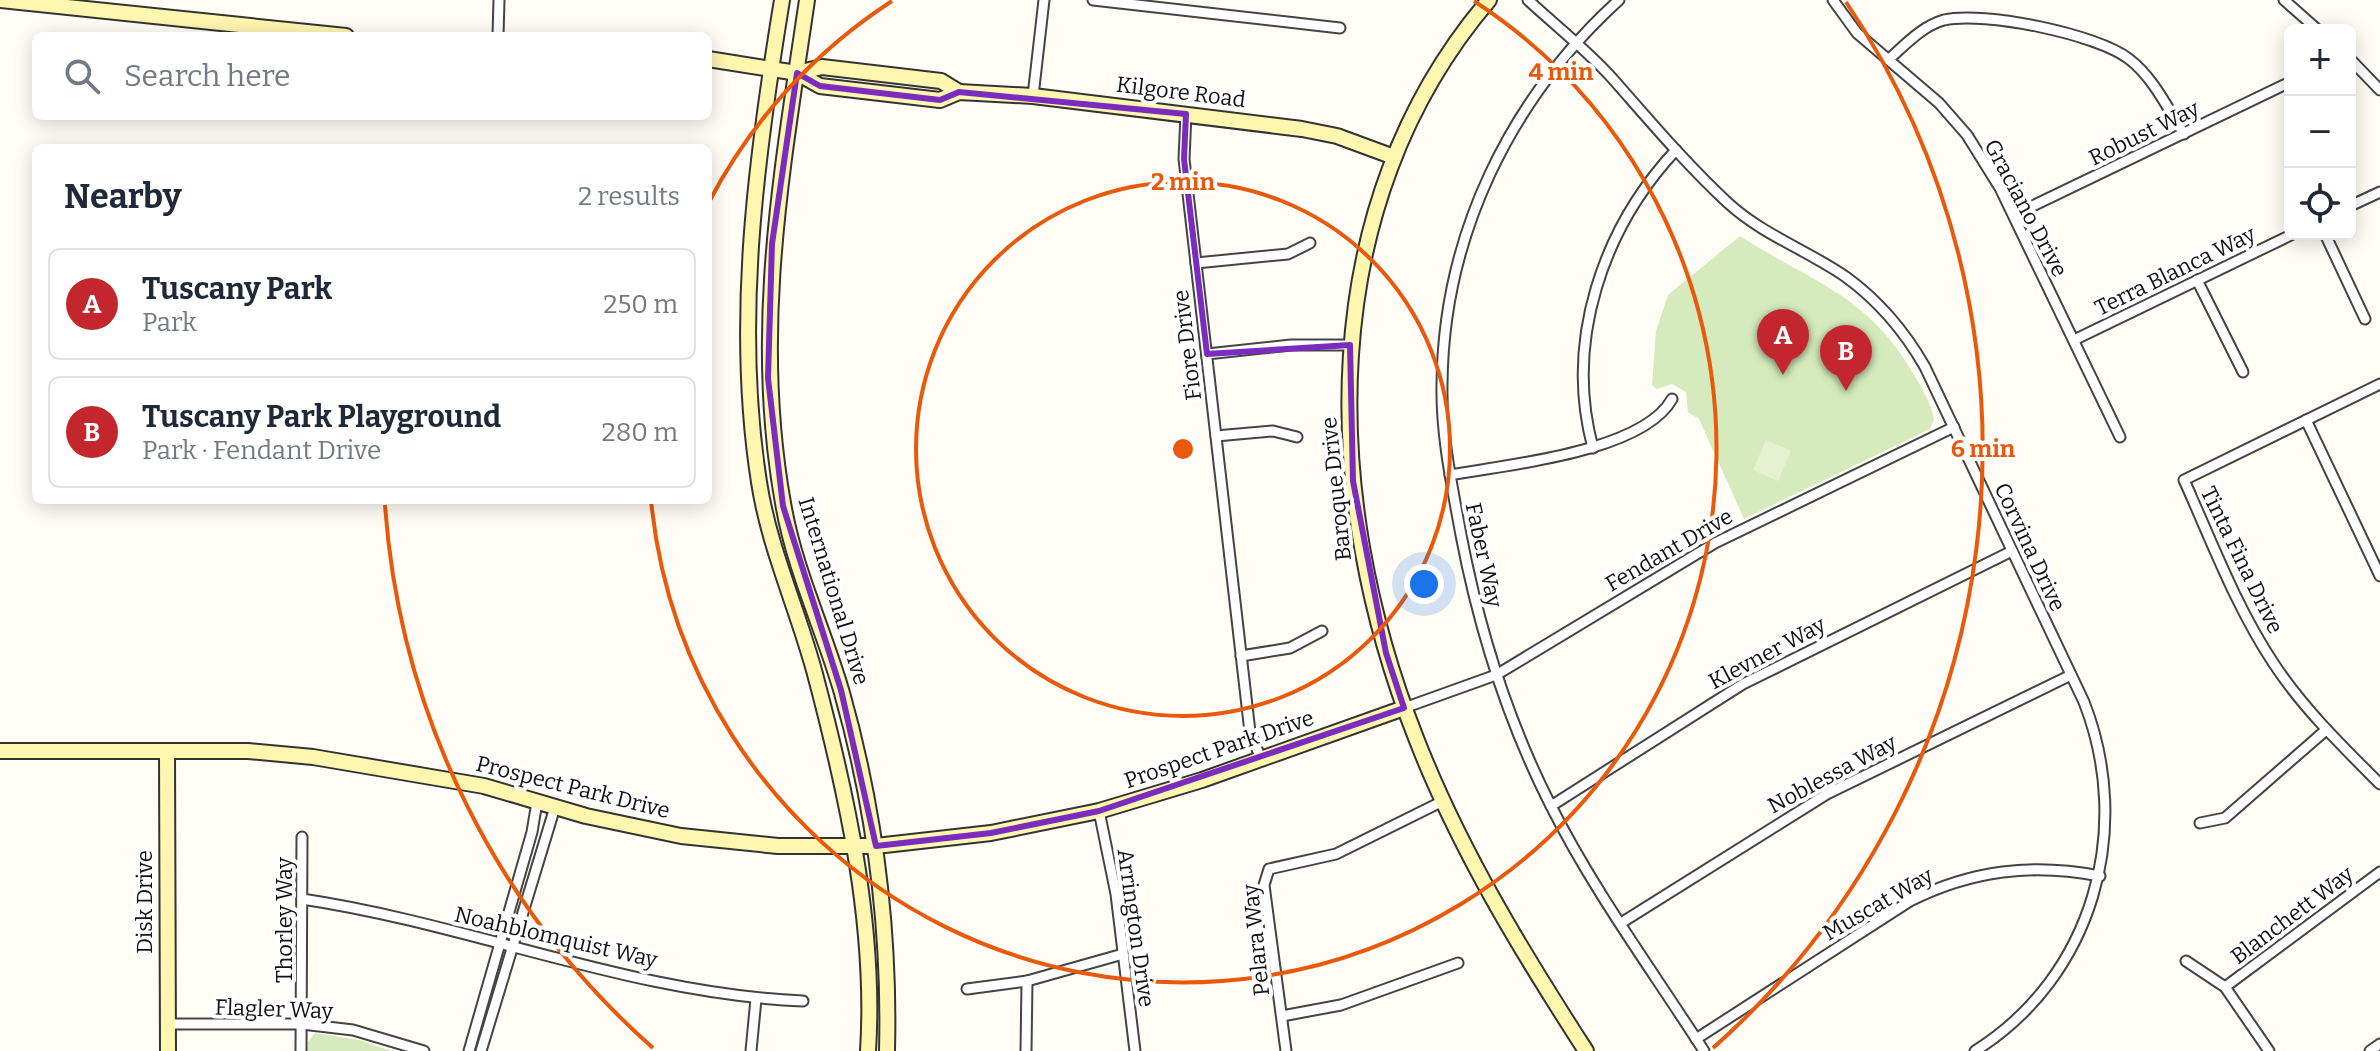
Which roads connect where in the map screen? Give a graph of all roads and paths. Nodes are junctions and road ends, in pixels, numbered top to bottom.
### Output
1 (0, 0) edge
2 (499, 0) edge
3 (782, 0) edge
4 (807, 0) edge
5 (1044, 0) edge
6 (1093, 0) edge
7 (1489, 0) edge
8 (1528, 0) edge
9 (1619, 0) edge
10 (1833, 0) edge
11 (2284, 0) edge
12 (2311, 24) edge
13 (1340, 28) dead end
14 (308, 32) edge
15 (498, 32) edge
16 (1575, 43) junction
17 (1889, 59) junction
18 (712, 60) edge
19 (2356, 65) edge
20 (771, 68) junction
21 (797, 73) junction
22 (2284, 85) edge
23 (2380, 90) edge
24 (1033, 96) junction
25 (1186, 114) junction
26 (2184, 134) junction
27 (1676, 150) junction
28 (1394, 157) junction
29 (2380, 192) edge
30 (2356, 203) edge
31 (2014, 215) junction
32 (2284, 238) edge
33 (2328, 240) edge
34 (1310, 243) dead end
35 (1196, 263) junction
36 (2197, 280) junction
37 (2365, 319) dead end
38 (2074, 340) junction
39 (1350, 345) junction
40 (1207, 354) junction
41 (750, 356) junction
42 (2243, 372) dead end
43 (2380, 384) edge
44 (1672, 399) dead end
45 (2306, 420) junction
46 (1954, 427) junction
47 (1216, 436) junction
48 (1297, 437) dead end
49 (2120, 437) dead end
50 (755, 441) junction
51 (1593, 448) junction
52 (776, 452) junction
53 (1450, 475) junction
54 (792, 540) junction
55 (2012, 551) junction
56 (2380, 576) edge
57 (1322, 631) dead end
58 (1241, 656) junction
59 (1496, 675) junction
60 (2071, 675) junction
61 (1404, 708) junction
62 (2326, 730) junction
63 (0, 751) edge
64 (167, 753) junction
65 (1261, 759) junction
66 (2380, 784) edge
67 (1443, 801) junction
68 (537, 802) junction
69 (1551, 806) junction
70 (555, 807) junction
71 (1099, 811) junction
72 (2200, 823) dead end
73 (302, 837) dead end
74 (852, 846) junction
75 (876, 846) junction
76 (2380, 872) edge
77 (2100, 876) junction
78 (302, 899) junction
79 (1621, 923) junction
80 (505, 947) junction
81 (1123, 954) junction
82 (2186, 961) dead end
83 (1458, 963) dead end
84 (1027, 981) junction
85 (2225, 987) junction
86 (967, 989) dead end
87 (756, 999) junction
88 (803, 1001) dead end
89 (1282, 1016) junction
90 (168, 1024) junction
91 (302, 1024) junction
92 (1696, 1039) junction
93 (2380, 1044) edge
94 (168, 1051) edge
95 (301, 1051) edge
96 (424, 1051) edge
97 (469, 1051) edge
98 (481, 1051) edge
99 (751, 1051) edge
100 (868, 1051) edge
101 (887, 1051) edge
102 (1026, 1051) edge
103 (1135, 1051) edge
104 (1286, 1051) edge
105 (1586, 1051) edge
106 (1704, 1051) edge
107 (1975, 1051) edge
108 (2269, 1051) edge
109 (2370, 1051) edge

1 - 14 street
2 - 15 street
3 - 20 street, International Drive
4 - 21 street, International Drive
5 - 24 street
6 - 13 street
7 - 28 street, Baroque Drive
8 - 16 street, Corvina Drive
9 - 16 street, Faber Way
10 - 17 street, Graciano Drive
11 - 12 street
16 - 27 street, Corvina Drive
16 - 53 street, Faber Way
17 - 26 street
17 - 31 street, Graciano Drive
18 - 20 street, Kilgore Road
19 - 23 street
20 - 21 street, Kilgore Road
20 - 41 street, International Drive
21 - 24 street, Kilgore Road
21 - 52 street, International Drive
22 - 26 street, Robust Way
24 - 25 street, Kilgore Road
25 - 28 street, Kilgore Road
25 - 35 street, Fiore Drive
26 - 31 street, Robust Way
27 - 46 street, Corvina Drive
27 - 51 street
28 - 39 street, Baroque Drive
29 - 30 street
31 - 38 street, Graciano Drive
32 - 36 street, Terra Blanca Way
33 - 37 street
34 - 35 street
35 - 40 street, Fiore Drive
36 - 38 street, Terra Blanca Way
36 - 42 street
38 - 49 street, Graciano Drive
39 - 40 street
39 - 61 street, Baroque Drive
40 - 47 street, Fiore Drive
41 - 50 street, International Drive
41 - 52 street
43 - 45 street, Tinta Fina Drive
44 - 51 street
45 - 56 street
45 - 62 street, Tinta Fina Drive
46 - 55 street, Corvina Drive
46 - 59 street, Fendant Drive
47 - 48 street
47 - 58 street, Fiore Drive
50 - 54 street
50 - 74 street, International Drive
51 - 53 street
52 - 54 street, International Drive
53 - 59 street, Faber Way
54 - 75 street, International Drive
55 - 60 street, Corvina Drive
55 - 69 street, Klevner Way
57 - 58 street
58 - 65 street, Fiore Drive
59 - 61 street, Fendant Drive
59 - 69 street, Faber Way
60 - 77 street, Corvina Drive
60 - 79 street, Noblessa Way
61 - 65 street, Prospect Park Drive
61 - 67 street, Baroque Drive
62 - 66 street, Tinta Fina Drive
62 - 72 street
63 - 64 street, Prospect Park Drive
64 - 68 street, Prospect Park Drive
64 - 90 street, Disk Drive
65 - 71 street, Prospect Park Drive
67 - 89 street, Pelara Way
67 - 105 street, Baroque Drive
68 - 70 street, Prospect Park Drive
68 - 80 street
69 - 79 street, Faber Way
70 - 74 street, Prospect Park Drive
70 - 80 street
71 - 75 street, Prospect Park Drive
71 - 81 street, Arrington Drive
73 - 78 street, Thorley Way
74 - 75 street, Prospect Park Drive
74 - 100 street, International Drive
75 - 101 street, International Drive
76 - 85 street, Blanchett Way
77 - 92 street, Muscat Way
77 - 107 street, Corvina Drive
78 - 80 street, Noahblomquist Way
78 - 91 street, Thorley Way
79 - 92 street, Faber Way
80 - 87 street, Noahblomquist Way
80 - 97 street
80 - 98 street
81 - 84 street
81 - 103 street, Arrington Drive
82 - 85 street
83 - 89 street
84 - 86 street
84 - 102 street
85 - 108 street
87 - 88 street, Noahblomquist Way
87 - 99 street
89 - 104 street, Pelara Way
90 - 91 street, Flagler Way
90 - 94 street, Disk Drive
91 - 95 street, Thorley Way
91 - 96 street, Flagler Way
92 - 106 street, Faber Way
93 - 109 street

